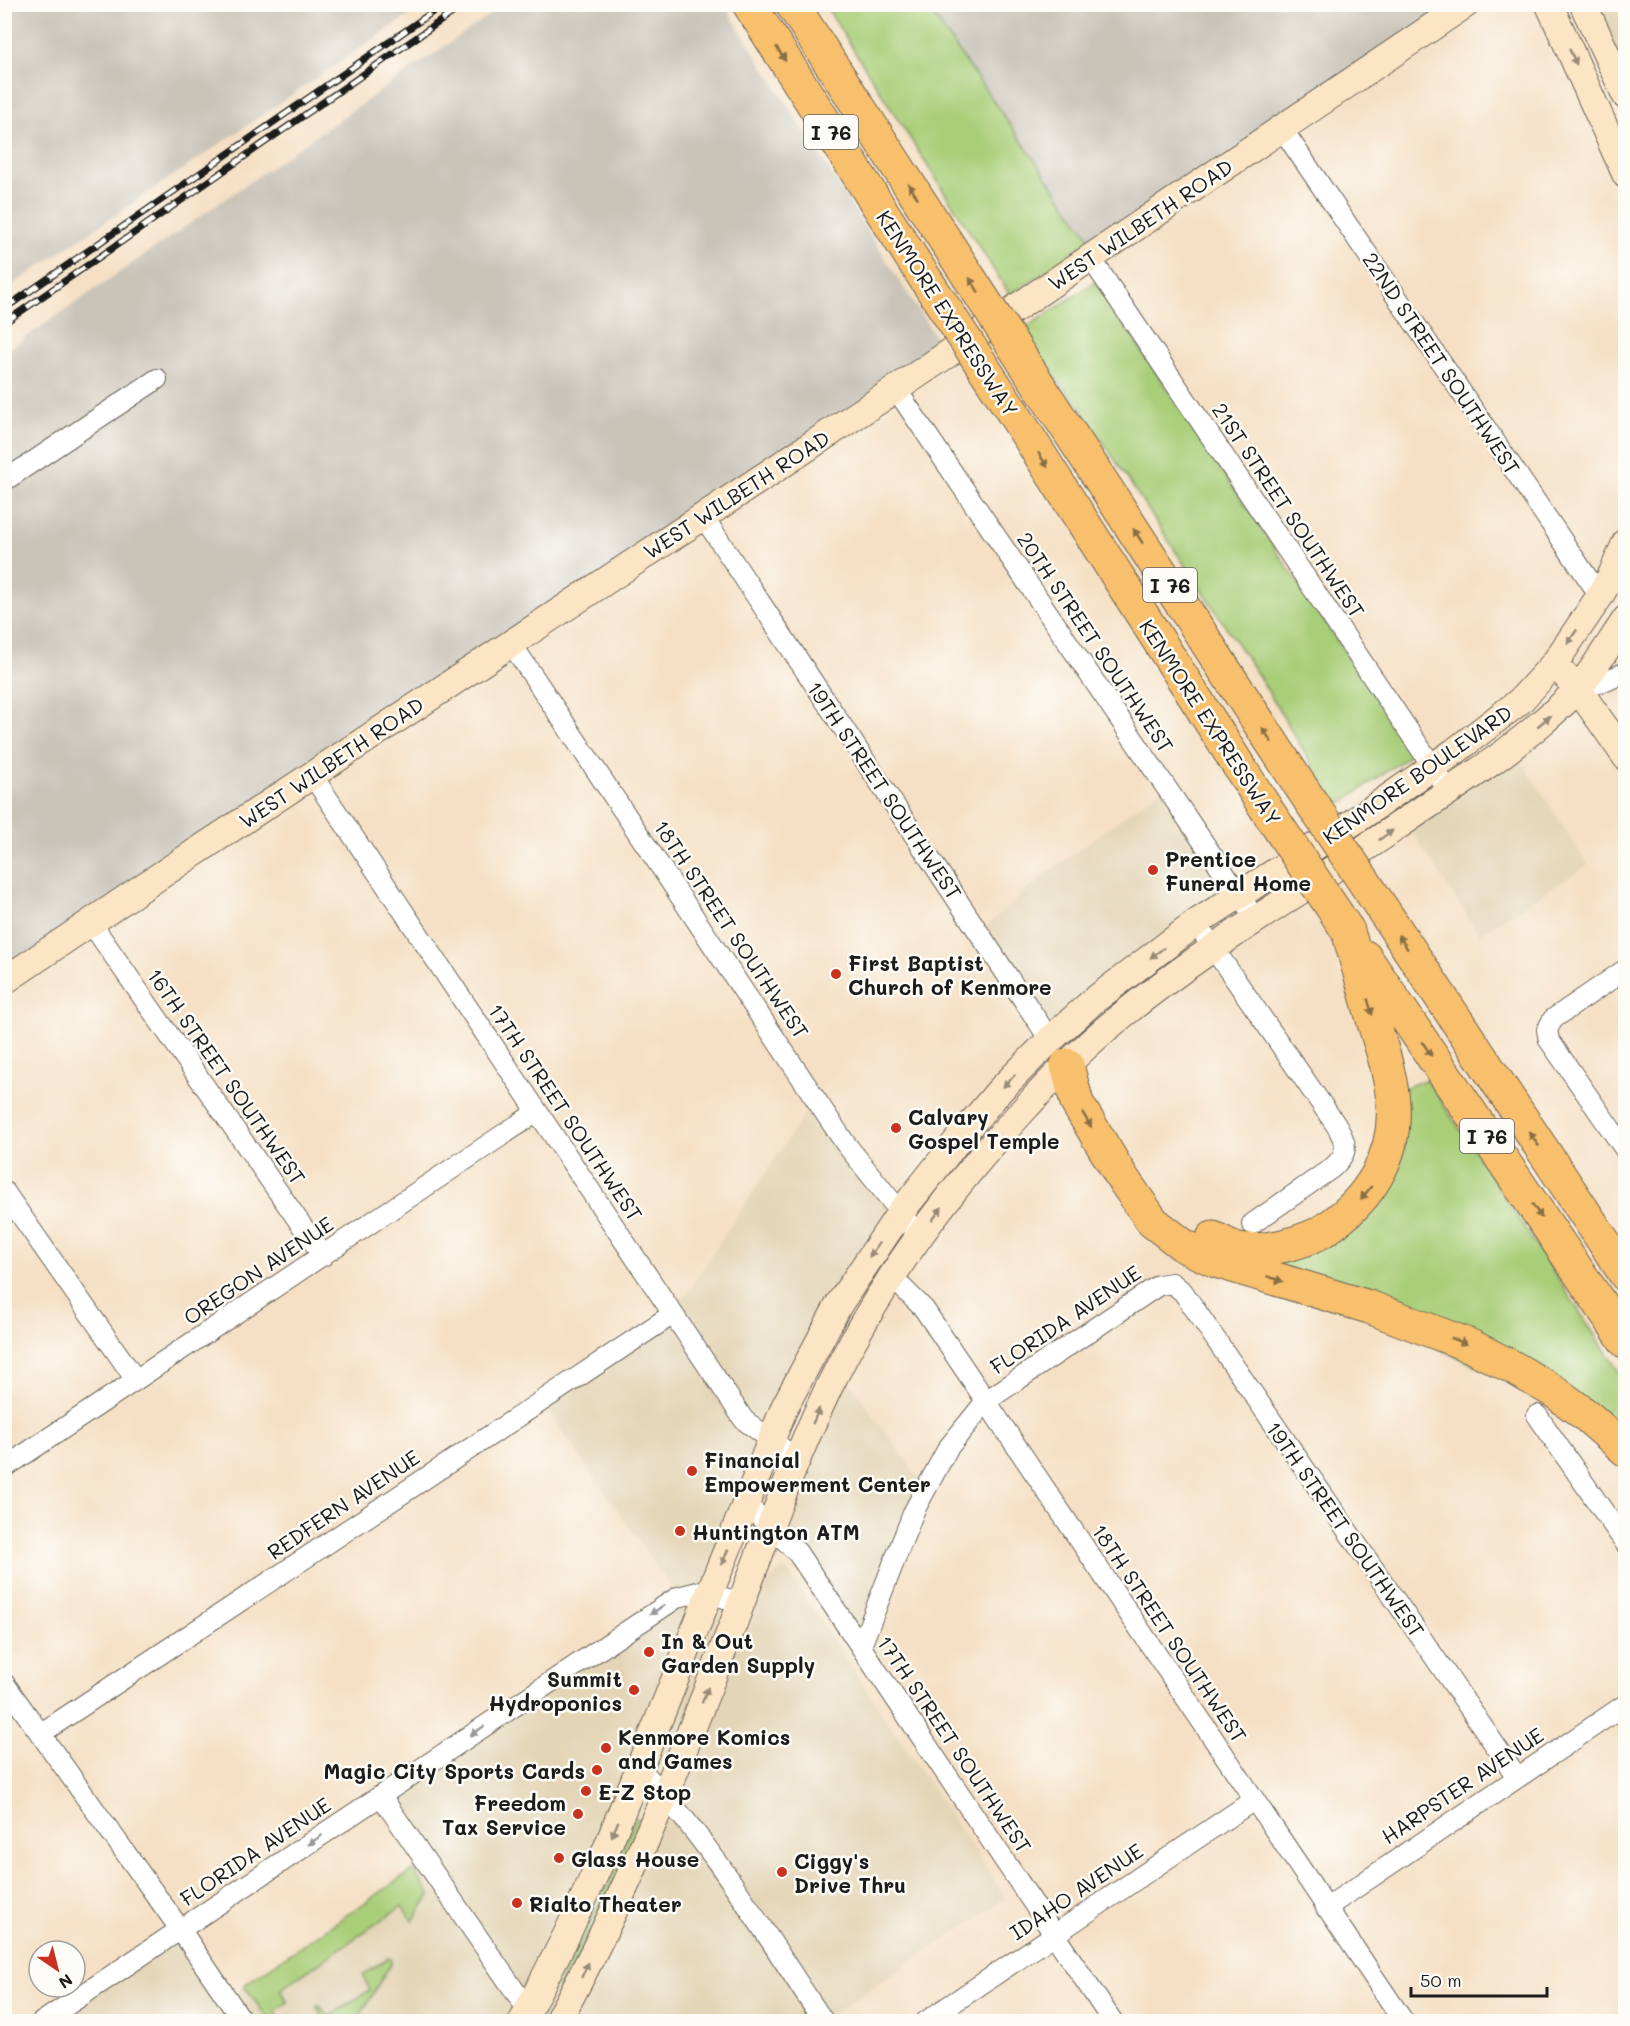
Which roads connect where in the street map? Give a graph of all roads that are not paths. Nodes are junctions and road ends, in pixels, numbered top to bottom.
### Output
1 (749, 4) edge
2 (792, 4) edge
3 (1466, 4) edge
4 (1549, 4) edge
5 (1583, 4) edge
6 (1626, 96) edge
7 (1283, 130) junction
8 (1626, 175) edge
9 (1090, 257) junction
10 (157, 379) dead end
11 (896, 389) junction
12 (4, 481) edge
13 (703, 516) junction
14 (1626, 542) edge
15 (1600, 596) junction
16 (1626, 619) edge
17 (511, 643) junction
18 (1554, 664) junction
19 (1626, 672) edge
20 (1578, 688) junction
21 (1626, 757) edge
22 (1433, 766) junction
23 (312, 775) junction
24 (1449, 791) junction
25 (1239, 895) junction
26 (1256, 920) junction
27 (91, 923) junction
28 (1196, 923) junction
29 (1348, 931) junction
30 (1214, 948) junction
31 (1626, 969) edge
32 (4, 981) edge
33 (1058, 1052) junction
34 (537, 1112) junction
35 (1626, 1150) edge
36 (4, 1191) edge
37 (900, 1213) junction
38 (1252, 1224) dead end
39 (920, 1238) junction
40 (323, 1256) junction
41 (1626, 1275) edge
42 (891, 1276) junction
43 (1172, 1283) joint
44 (673, 1314) junction
45 (1626, 1342) edge
46 (136, 1380) junction
47 (986, 1401) junction
48 (1537, 1415) dead end
49 (772, 1441) junction
50 (1626, 1450) edge
51 (797, 1459) junction
52 (4, 1468) edge
53 (746, 1504) junction
54 (771, 1526) junction
55 (1626, 1544) edge
56 (710, 1593) junction
57 (741, 1603) junction
58 (861, 1646) junction
59 (4, 1683) edge
60 (1626, 1704) edge
61 (40, 1734) junction
62 (640, 1769) junction
63 (1517, 1777) junction
64 (666, 1795) junction
65 (381, 1796) junction
66 (1254, 1800) junction
67 (1326, 1908) junction
68 (180, 1929) junction
69 (1054, 1934) junction
70 (528, 2018) edge
71 (42, 2022) edge
72 (243, 2022) edge
73 (557, 2022) edge
74 (824, 2022) edge
75 (925, 2022) edge
76 (1113, 2022) edge
77 (1404, 2022) edge

1 -> 29 highway, KENMORE EXPRESSWAY / I 76, bridge
41 -> 2 highway, KENMORE EXPRESSWAY / I 76, bridge
3 - 7 main road, WEST WILBETH ROAD
4 -> 8 main road
5 - 6 main road
7 - 9 main road, WEST WILBETH ROAD
7 - 15 street, 22ND STREET SOUTHWEST
9 - 11 main road, WEST WILBETH ROAD
9 - 22 street, 21ST STREET SOUTHWEST
10 - 12 street
11 - 13 main road, WEST WILBETH ROAD
11 - 25 street, 20TH STREET SOUTHWEST
13 - 17 main road, WEST WILBETH ROAD
13 - 33 street, 19TH STREET SOUTHWEST
14 - 15 main road, KENMORE BOULEVARD
15 -> 18 main road, KENMORE BOULEVARD
16 - 20 main road, KENMORE BOULEVARD
17 - 23 main road, WEST WILBETH ROAD
17 - 37 street, 18TH STREET SOUTHWEST
18 - 20 main road
18 - 22 main road, KENMORE BOULEVARD
19 - 20 street
20 - 21 main road
24 -> 20 main road, KENMORE BOULEVARD
22 - 24 street, 21ST STREET SOUTHWEST
22 - 25 main road, KENMORE BOULEVARD
23 - 27 main road, WEST WILBETH ROAD
23 - 34 street, 17TH STREET SOUTHWEST
26 -> 24 main road, KENMORE BOULEVARD
25 - 26 street, 20TH STREET SOUTHWEST
25 - 28 main road, KENMORE BOULEVARD
26 - 30 main road, KENMORE BOULEVARD
27 - 32 main road, WEST WILBETH ROAD
27 - 40 street, 16TH STREET SOUTHWEST
28 - 30 street
28 -> 33 main road, KENMORE BOULEVARD
29 -> 33 highway
29 -> 45 highway, KENMORE EXPRESSWAY / I 76
30 - 33 main road, KENMORE BOULEVARD
30 - 38 street
31 - 35 street
33 -> 37 main road, KENMORE BOULEVARD
39 -> 33 main road, KENMORE BOULEVARD
33 -> 50 highway
34 - 40 street, OREGON AVENUE
34 - 44 street, 17TH STREET SOUTHWEST
36 - 46 street
37 - 39 street, 18TH STREET SOUTHWEST
37 -> 49 main road, KENMORE BOULEVARD
39 - 42 main road, KENMORE BOULEVARD
40 - 46 street, OREGON AVENUE
42 - 47 street, 18TH STREET SOUTHWEST
51 -> 42 main road, KENMORE BOULEVARD
43 - 47 street, FLORIDA AVENUE
43 - 63 street, 19TH STREET SOUTHWEST
44 - 49 street, 17TH STREET SOUTHWEST
44 - 61 street, REDFERN AVENUE
46 - 52 street, OREGON AVENUE
47 - 58 street, FLORIDA AVENUE
47 - 66 street, 18TH STREET SOUTHWEST
48 - 55 street
49 - 51 street, 17TH STREET SOUTHWEST
49 - 53 main road, KENMORE BOULEVARD
51 - 54 main road, KENMORE BOULEVARD
53 - 54 street, 17TH STREET SOUTHWEST
53 -> 56 main road, KENMORE BOULEVARD
54 - 57 main road, KENMORE BOULEVARD
54 - 58 street, 17TH STREET SOUTHWEST
56 - 57 street, FLORIDA AVENUE
56 - 62 main road, KENMORE BOULEVARD
56 -> 65 street, FLORIDA AVENUE
64 -> 57 main road, KENMORE BOULEVARD
58 - 69 street, 17TH STREET SOUTHWEST
59 - 61 street
60 - 63 street, HARPSTER AVENUE
61 - 68 street
62 - 64 street
62 -> 70 main road, KENMORE BOULEVARD
63 - 67 street, HARPSTER AVENUE
73 -> 64 main road, KENMORE BOULEVARD
64 - 74 street
65 -> 68 street, FLORIDA AVENUE
65 - 70 street
66 - 67 street, 18TH STREET SOUTHWEST
66 - 69 street, IDAHO AVENUE
67 - 77 street, 18TH STREET SOUTHWEST
68 - 71 street, FLORIDA AVENUE
68 - 72 street
69 - 75 street, IDAHO AVENUE
69 - 76 street, 17TH STREET SOUTHWEST

